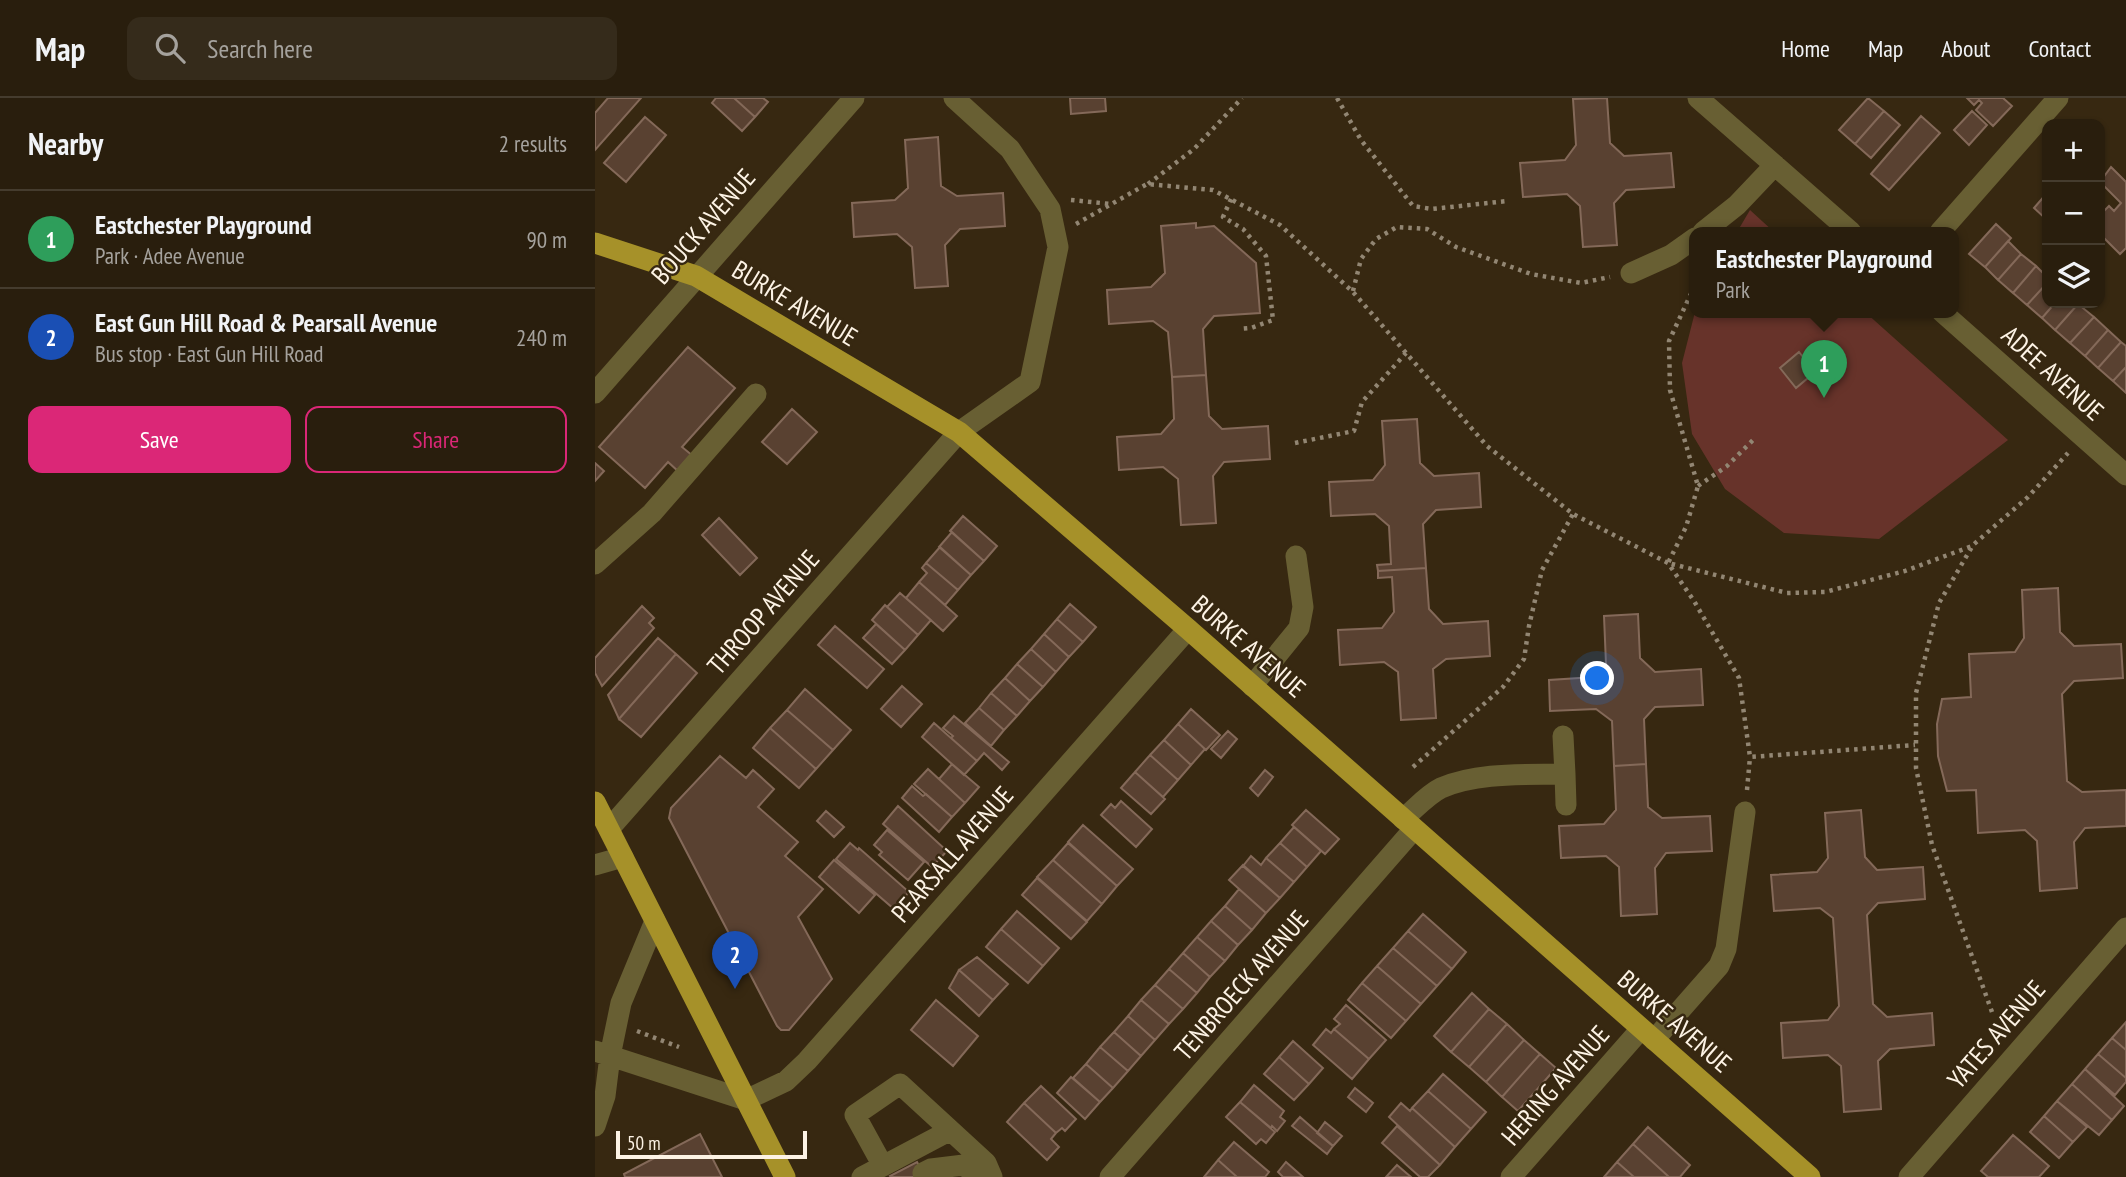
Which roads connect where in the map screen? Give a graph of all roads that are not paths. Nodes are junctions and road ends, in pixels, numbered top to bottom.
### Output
1 (854, 98) edge
2 (954, 98) edge
3 (1698, 98) edge
4 (2058, 98) edge
5 (1775, 165) junction
6 (1709, 227) edge
7 (1845, 227) edge
8 (1944, 227) edge
9 (1689, 242) edge
10 (595, 243) edge
11 (1631, 273) road end
12 (696, 276) junction
13 (1949, 318) edge
14 (595, 393) edge
15 (756, 394) dead end
16 (959, 432) junction
17 (2126, 475) edge
18 (1296, 556) dead end
19 (595, 564) edge
20 (1188, 629) junction
21 (1252, 685) junction
22 (1563, 736) dead end
23 (1565, 774) junction
24 (595, 802) edge
25 (1566, 805) dead end
26 (1745, 812) road end
27 (1409, 824) junction
28 (609, 830) junction
29 (623, 857) junction
30 (595, 865) edge
31 (655, 921) junction
32 (2126, 928) edge
33 (1647, 1035) junction
34 (602, 1054) edge
35 (746, 1100) junction
36 (595, 1126) edge
37 (949, 1131) junction
38 (883, 1166) junction
39 (923, 1173) dead end
40 (785, 1177) edge
41 (862, 1177) edge
42 (978, 1177) edge
43 (992, 1177) edge
44 (1110, 1177) edge
45 (1511, 1177) edge
46 (1810, 1177) edge
47 (1909, 1177) edge

1 - 12 street, BOUCK AVENUE
2 - 16 street, THROOP AVENUE
3 - 5 street
4 - 8 street
5 - 6 street
5 - 7 street
9 - 11 street
10 - 12 main road, BURKE AVENUE
12 - 14 street, BOUCK AVENUE
12 - 16 main road, BURKE AVENUE
13 - 17 street, ADEE AVENUE
15 - 19 street
16 - 20 main road, BURKE AVENUE
16 - 28 street, THROOP AVENUE
18 - 21 street
20 - 21 main road, BURKE AVENUE
20 - 35 street, PEARSALL AVENUE
21 - 27 main road, BURKE AVENUE
22 - 23 street
23 - 25 street
23 - 27 street, TENBROECK AVENUE
24 - 28 main road
26 - 33 street, HERING AVENUE
27 - 33 main road, BURKE AVENUE
27 - 44 street, TENBROECK AVENUE
28 - 29 main road
29 - 30 street
29 - 31 main road
31 - 34 street
31 - 35 main road
32 - 47 street, YATES AVENUE
33 - 45 street, HERING AVENUE
33 - 46 main road, BURKE AVENUE
34 - 35 street
34 - 36 street
35 - 40 main road
37 - 38 street
37 - 38 street
37 - 43 street
38 - 41 street
39 - 42 street

